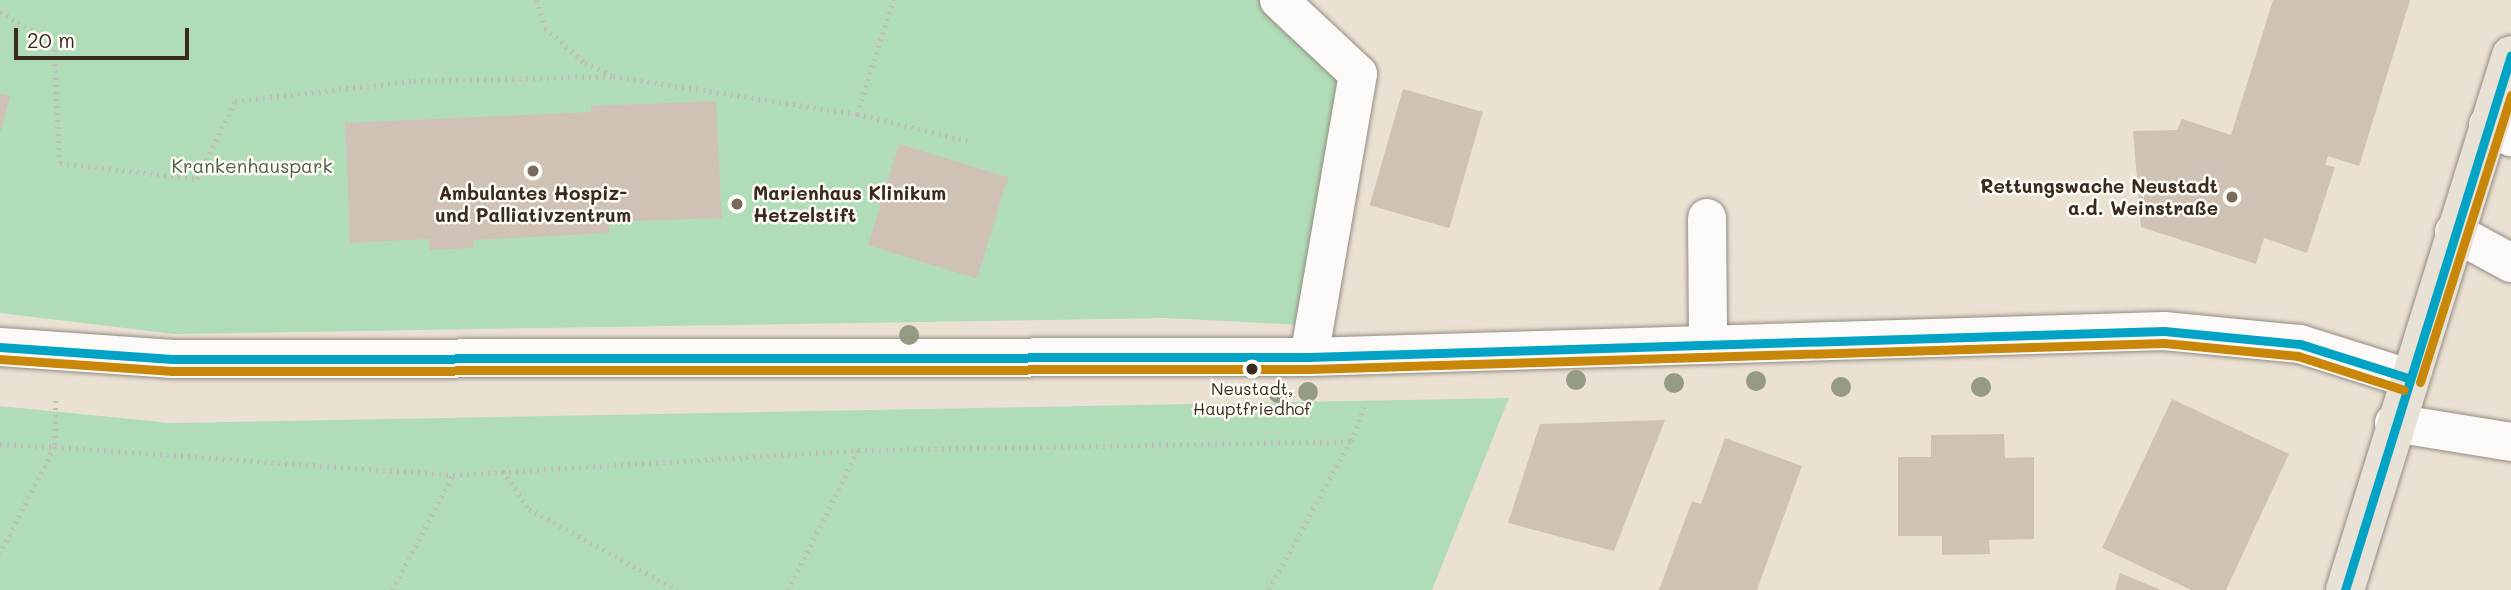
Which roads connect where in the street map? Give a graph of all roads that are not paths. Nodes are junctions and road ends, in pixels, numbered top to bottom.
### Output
1 (1279, 0) edge
2 (2511, 55) edge
3 (2500, 131) edge
4 (1707, 218) dead end
5 (2454, 232) junction
6 (2511, 263) edge
7 (1708, 344) junction
8 (0, 347) edge
9 (1309, 357) junction
10 (2408, 378) junction
11 (2395, 423) junction
12 (2511, 442) edge
13 (2344, 590) edge

1 - 9 street
2 - 3 main road
3 - 5 main road
4 - 7 street
5 - 6 street
5 - 10 main road
7 - 9 street
7 - 10 street
8 - 9 street
10 - 11 main road
11 - 12 street
11 - 13 main road

